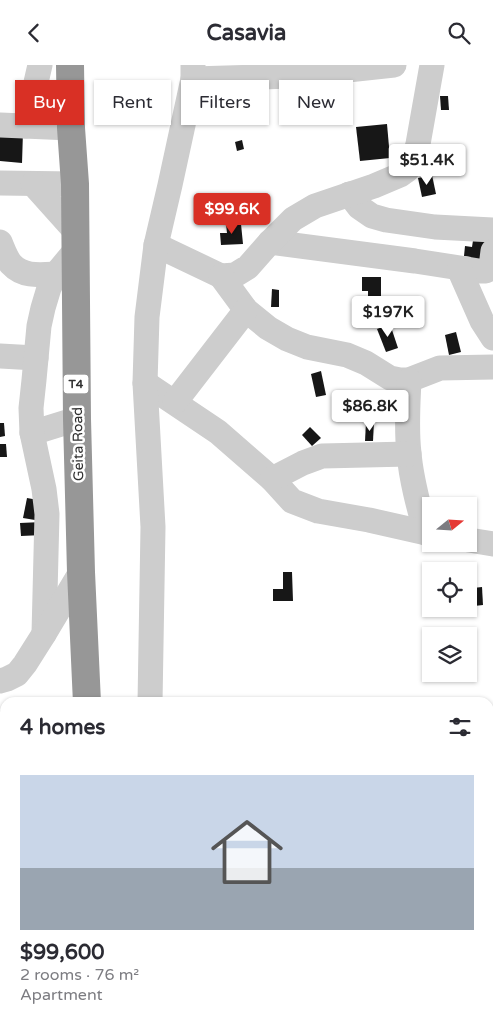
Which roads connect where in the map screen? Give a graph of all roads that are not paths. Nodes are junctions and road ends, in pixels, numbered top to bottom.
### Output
1 (40, 65) edge
2 (70, 65) edge
3 (394, 65) edge
4 (432, 65) edge
5 (193, 72) edge
6 (0, 125) edge
7 (26, 126) junction
8 (71, 128) junction
9 (0, 183) edge
10 (33, 184) junction
11 (75, 184) junction
12 (349, 194) junction
13 (493, 230) edge
14 (75, 242) junction
15 (270, 242) junction
16 (156, 245) junction
17 (493, 251) edge
18 (3, 257) edge
19 (459, 269) junction
20 (56, 274) junction
21 (221, 276) junction
22 (246, 310) junction
23 (493, 338) edge
24 (0, 356) edge
25 (36, 358) junction
26 (493, 367) edge
27 (409, 380) junction
28 (146, 383) junction
29 (175, 402) junction
30 (77, 419) junction
31 (32, 433) junction
32 (409, 454) junction
33 (272, 479) junction
34 (422, 515) edge
35 (422, 533) edge
36 (478, 542) edge
37 (493, 544) edge
38 (81, 572) junction
39 (44, 634) junction
40 (0, 681) edge
41 (87, 697) edge
42 (150, 697) edge

1 - 7 street
2 - 8 highway, Geita Road / T4
3 - 5 street
4 - 12 street
5 - 16 street
6 - 7 street
7 - 8 street
8 - 11 highway, Geita Road / T4
9 - 10 street
10 - 11 street
10 - 14 street
11 - 14 highway, Geita Road / T4
12 - 13 street
12 - 15 street
14 - 20 street
14 - 30 highway, Geita Road / T4
15 - 19 street
15 - 21 street
16 - 21 street
16 - 28 street
17 - 19 street
18 - 20 street
19 - 23 street
20 - 25 street
21 - 22 street
22 - 27 street
22 - 29 street
24 - 25 street
25 - 31 street
26 - 27 street
27 - 32 street
28 - 29 street
28 - 42 street
29 - 33 street
30 - 31 street
30 - 38 highway, Geita Road / T4
31 - 39 street
32 - 33 street
32 - 34 street
33 - 35 street
36 - 37 street
38 - 39 street
38 - 41 highway, Geita Road / T4
39 - 40 street

